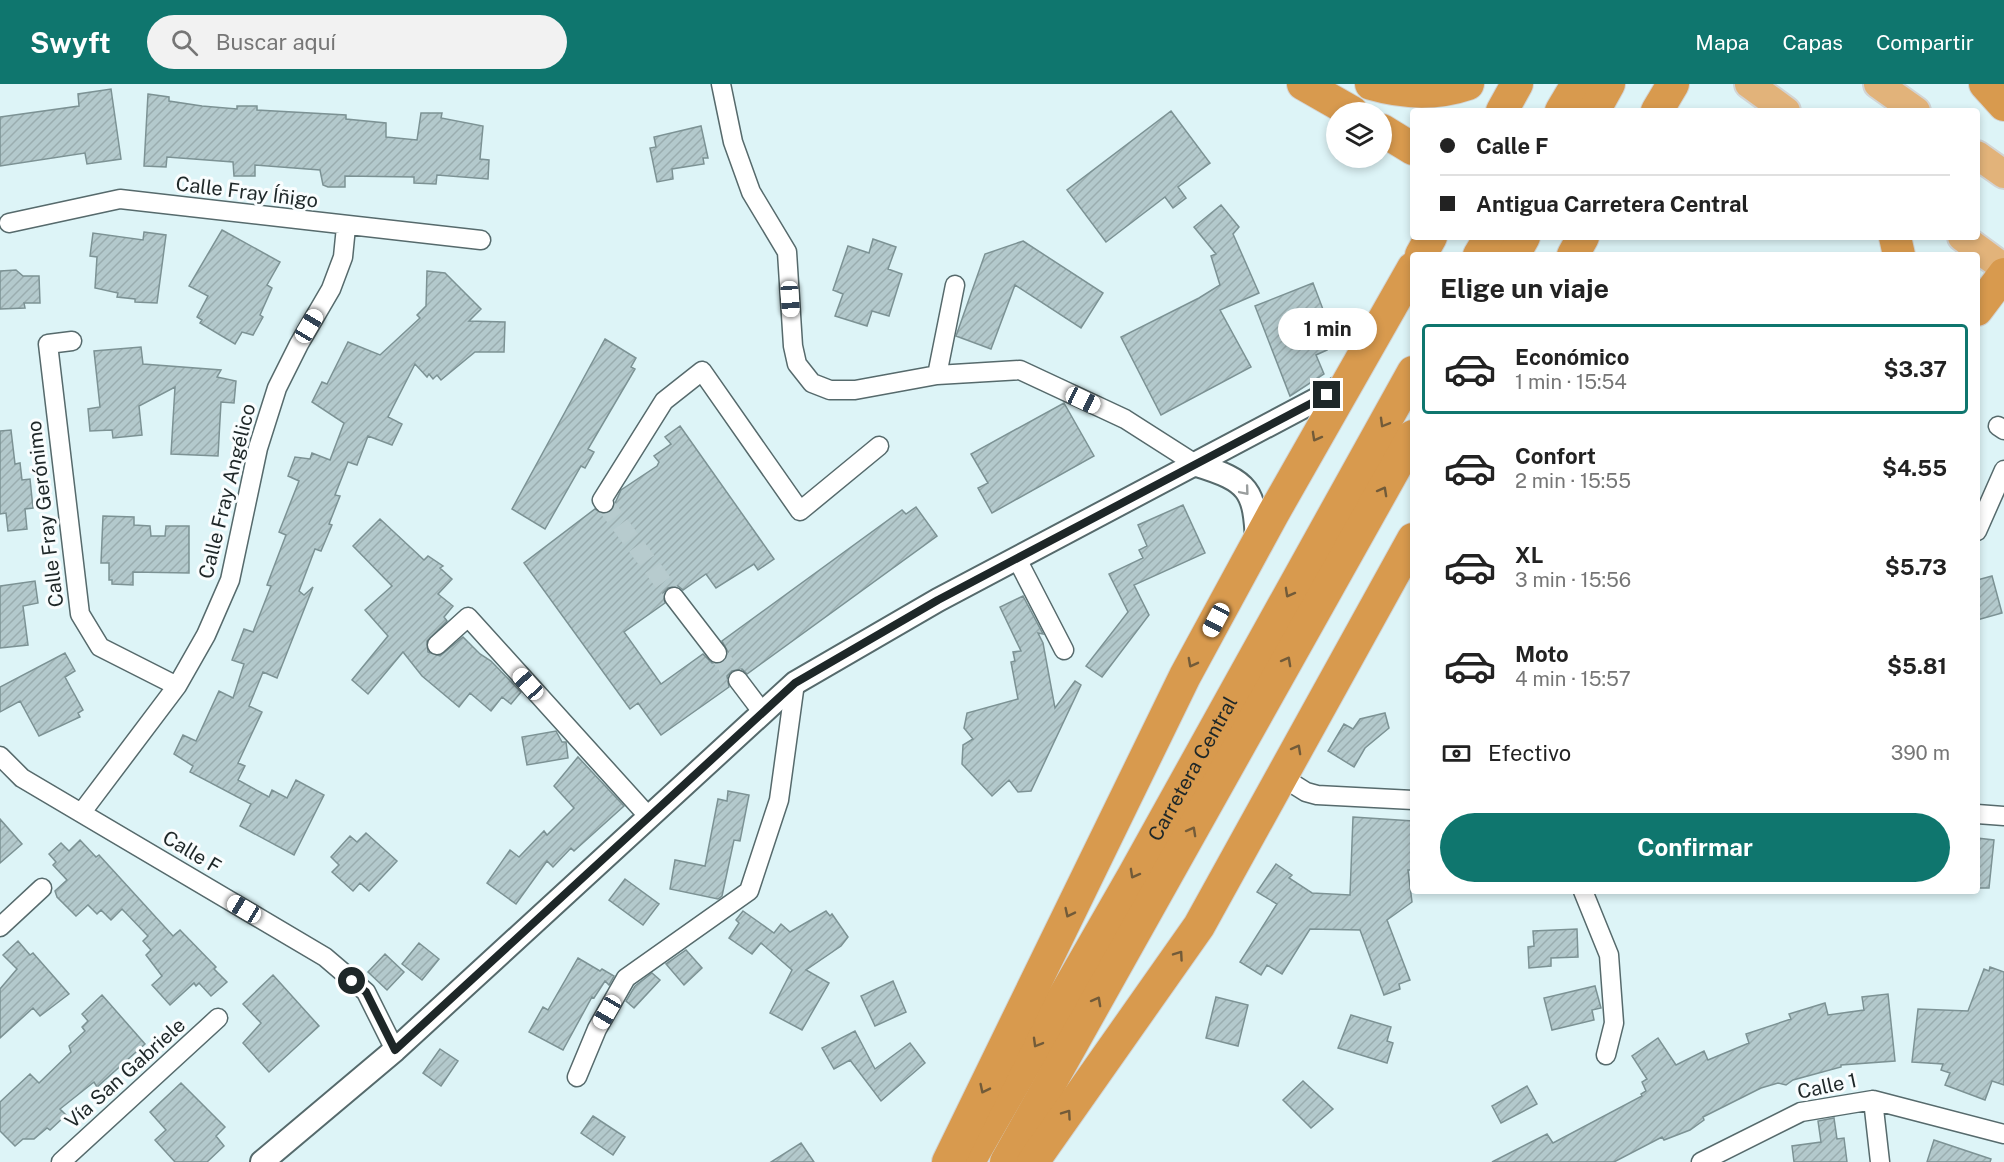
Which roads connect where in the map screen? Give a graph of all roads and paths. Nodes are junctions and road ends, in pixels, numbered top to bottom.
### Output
1 (721, 84) edge
2 (1304, 84) edge
3 (1362, 84) edge
4 (1371, 84) edge
5 (1468, 84) edge
6 (1517, 84) edge
7 (1576, 84) edge
8 (1608, 84) edge
9 (1673, 84) edge
10 (1749, 84) edge
11 (1878, 84) edge
12 (1985, 84) edge
13 (1335, 102) edge
14 (2004, 105) edge
15 (1504, 108) edge
16 (1563, 108) edge
17 (1596, 108) edge
18 (1659, 108) edge
19 (1782, 108) edge
20 (1912, 108) edge
21 (1410, 113) edge
22 (1392, 136) edge
23 (1410, 146) edge
24 (1980, 157) edge
25 (2004, 174) edge
26 (9, 224) dead end
27 (346, 227) junction
28 (482, 240) dead end
29 (1966, 240) edge
30 (2004, 268) edge
31 (1410, 273) edge
32 (2004, 274) edge
33 (955, 285) dead end
34 (1980, 306) edge
35 (72, 341) dead end
36 (937, 375) junction
37 (1410, 377) edge
38 (1344, 385) junction
39 (1410, 441) edge
40 (879, 446) dead end
41 (1197, 465) junction
42 (2004, 470) edge
43 (604, 503) dead end
44 (1980, 524) edge
45 (1257, 543) junction
46 (1410, 544) edge
47 (1017, 559) junction
48 (1410, 588) edge
49 (674, 597) tunnel mouth
50 (1368, 620) junction
51 (436, 645) dead end
52 (1064, 650) dead end
53 (717, 653) tunnel mouth
54 (738, 680) tunnel mouth
55 (795, 683) junction
56 (177, 686) junction
57 (763, 712) junction
58 (0, 756) edge
59 (1282, 777) junction
60 (1410, 800) edge
61 (82, 812) junction
62 (1980, 814) edge
63 (2004, 816) edge
64 (649, 818) junction
65 (42, 888) dead end
66 (1584, 894) edge
67 (0, 927) edge
68 (218, 1018) dead end
69 (395, 1050) junction
70 (1606, 1055) dead end
71 (577, 1077) dead end
72 (1873, 1100) junction
73 (2004, 1134) edge
74 (61, 1162) edge
75 (262, 1162) edge
76 (948, 1162) edge
77 (969, 1162) edge
78 (1006, 1162) edge
79 (1034, 1162) edge
80 (1701, 1162) edge
81 (1880, 1162) edge

1 - 36 street
2 - 13 highway
3 - 21 highway
4 - 5 highway
6 - 15 highway
7 - 16 highway
8 - 17 highway
9 - 18 highway
10 - 19 main road
11 - 20 main road
12 - 14 highway
22 - 23 highway
24 - 25 main road
26 - 27 street, Calle Fray Íñigo
27 - 28 street, Calle Fray Íñigo
27 - 56 street, Calle Fray Angélico
29 - 30 main road
31 - 38 highway
32 - 34 highway
33 - 36 street
35 - 56 street, Calle Fray Gerónimo
36 - 41 street
37 -> 77 highway, Carretera Central
38 - 41 street
38 -> 45 highway
78 -> 39 highway, Carretera Central
40 - 43 street
41 -> 45 street
41 - 47 street
42 - 44 street
45 -> 76 highway
46 - 50 highway
47 - 52 street
47 - 55 street
48 - 50 highway
49 - 53 street
59 -> 50 highway
51 - 64 street
54 - 57 street
55 - 57 street
55 - 71 street
56 - 61 street, Calle Fray Angélico
57 - 64 street
58 - 61 street, Calle F
59 - 60 street
79 -> 59 highway
61 - 69 street, Calle F
62 - 63 street
64 - 69 street
65 - 67 street
66 - 70 street
68 - 74 street, Vía San Gabriele
69 - 75 street
72 - 73 street, Calle 1
72 - 80 street, Calle 1
72 - 81 street

